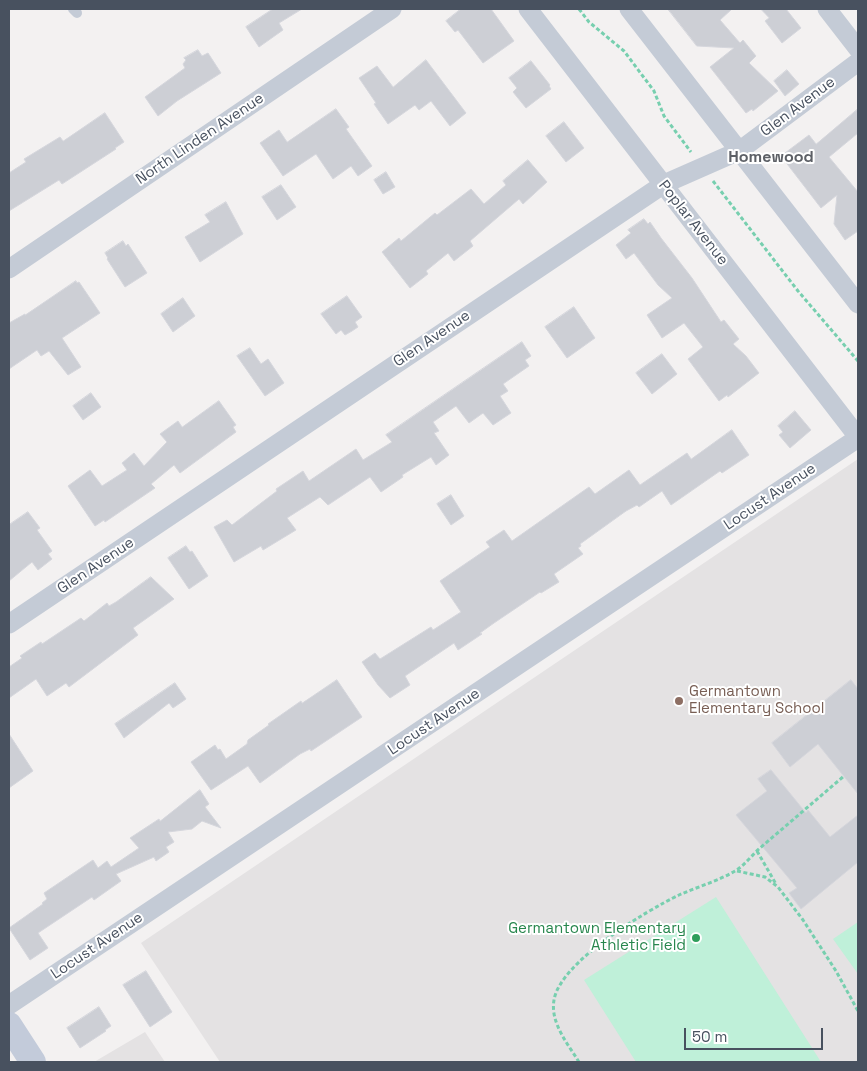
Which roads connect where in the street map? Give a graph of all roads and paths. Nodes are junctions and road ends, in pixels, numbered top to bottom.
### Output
1 (392, 9) edge
2 (528, 9) edge
3 (579, 9) edge
4 (629, 9) edge
5 (827, 9) edge
6 (858, 49) edge
7 (858, 62) edge
8 (739, 151) junction
9 (702, 167) junction
10 (664, 184) junction
11 (9, 269) edge
12 (858, 304) edge
13 (858, 360) edge
14 (858, 437) edge
15 (9, 624) edge
16 (844, 776) dead end
17 (756, 851) junction
18 (736, 871) junction
19 (778, 887) junction
20 (9, 1005) edge
21 (858, 1010) edge
22 (9, 1025) edge
23 (33, 1062) edge
24 (579, 1062) edge

1 - 11 street, North Linden Avenue
2 - 10 street, Poplar Avenue
3 - 9 path
4 - 8 street
5 - 6 street
7 - 8 street, Glen Avenue
8 - 9 street, Glen Avenue
8 - 12 street
9 - 10 street, Glen Avenue
9 - 13 path
10 - 14 street, Poplar Avenue
10 - 15 street, Glen Avenue
14 - 20 street, Locust Avenue
16 - 17 path
17 - 18 path
17 - 19 path
18 - 19 path
18 - 24 path
19 - 21 path
22 - 23 street

